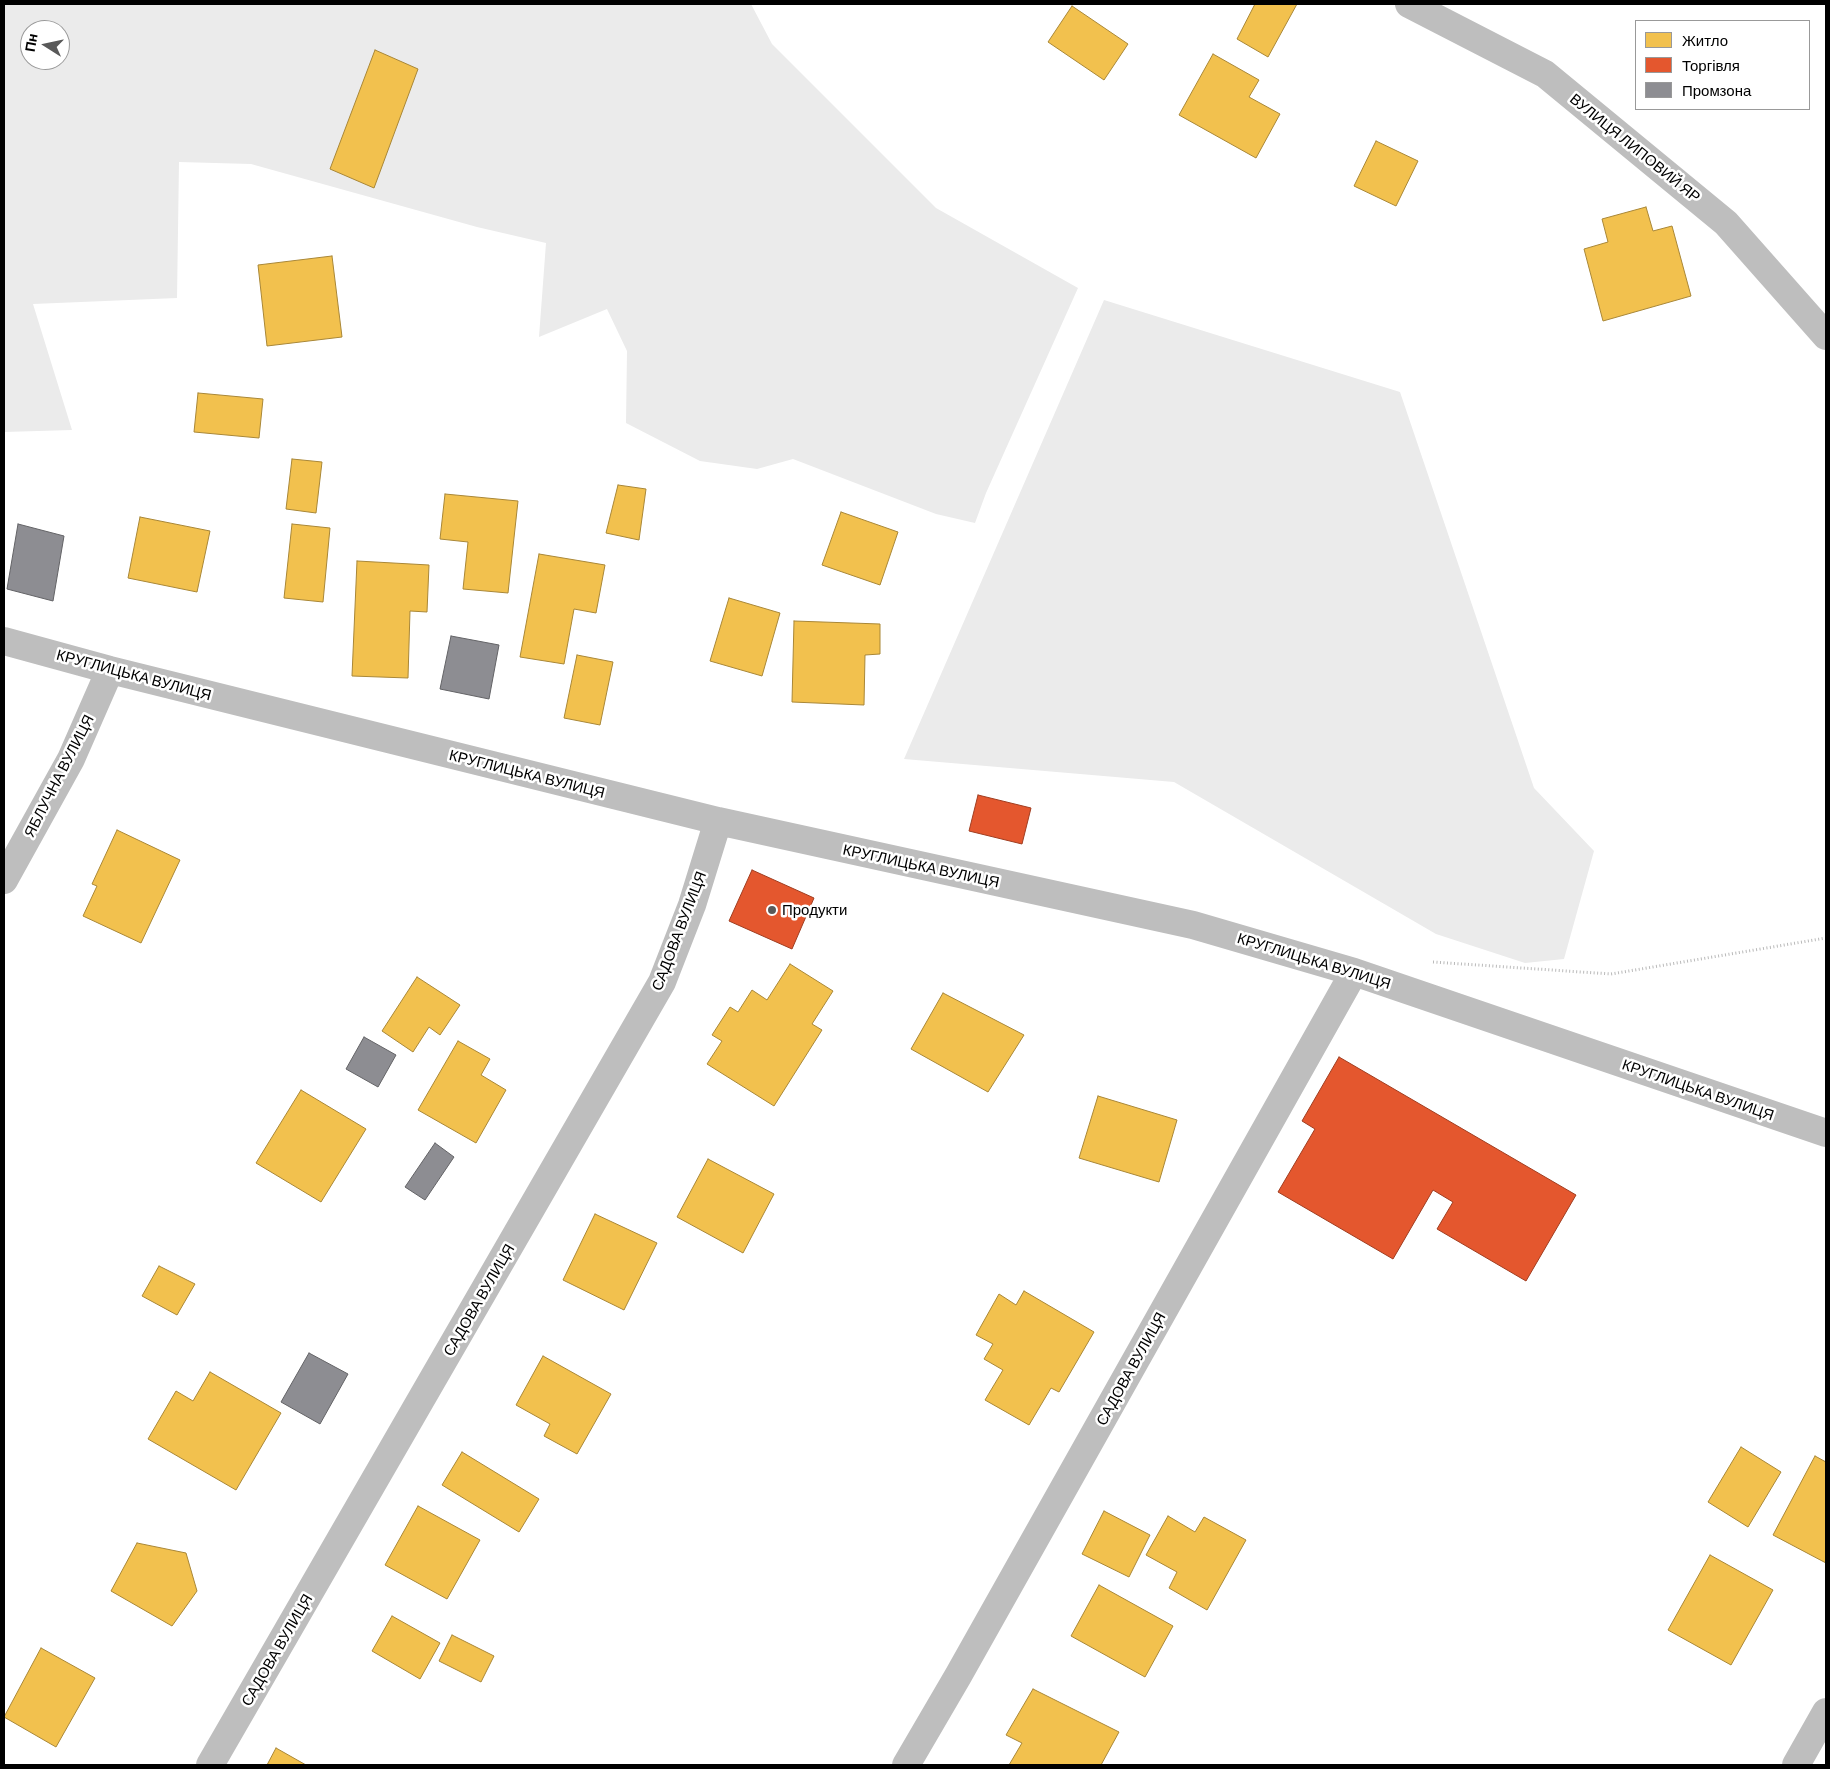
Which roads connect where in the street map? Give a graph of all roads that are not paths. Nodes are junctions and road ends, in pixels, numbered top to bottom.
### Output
1 (1409, 4) edge
2 (1826, 336) edge
3 (4, 641) edge
4 (110, 670) junction
5 (718, 821) junction
6 (4, 880) edge
7 (1354, 972) junction
8 (1826, 1133) edge
9 (1826, 1712) edge
10 (210, 1765) edge
11 (906, 1765) edge
12 (1796, 1765) edge

1 - 2 street, ВУЛИЦЯ ЛИПОВИЙ ЯР
3 - 4 street, КРУГЛИЦЬКА ВУЛИЦЯ
4 - 5 street, КРУГЛИЦЬКА ВУЛИЦЯ
4 - 6 street, ЯБЛУЧНА ВУЛИЦЯ
5 - 7 street, КРУГЛИЦЬКА ВУЛИЦЯ
5 - 10 street, САДОВА ВУЛИЦЯ
7 - 8 street, КРУГЛИЦЬКА ВУЛИЦЯ
7 - 11 street, САДОВА ВУЛИЦЯ
9 - 12 street

